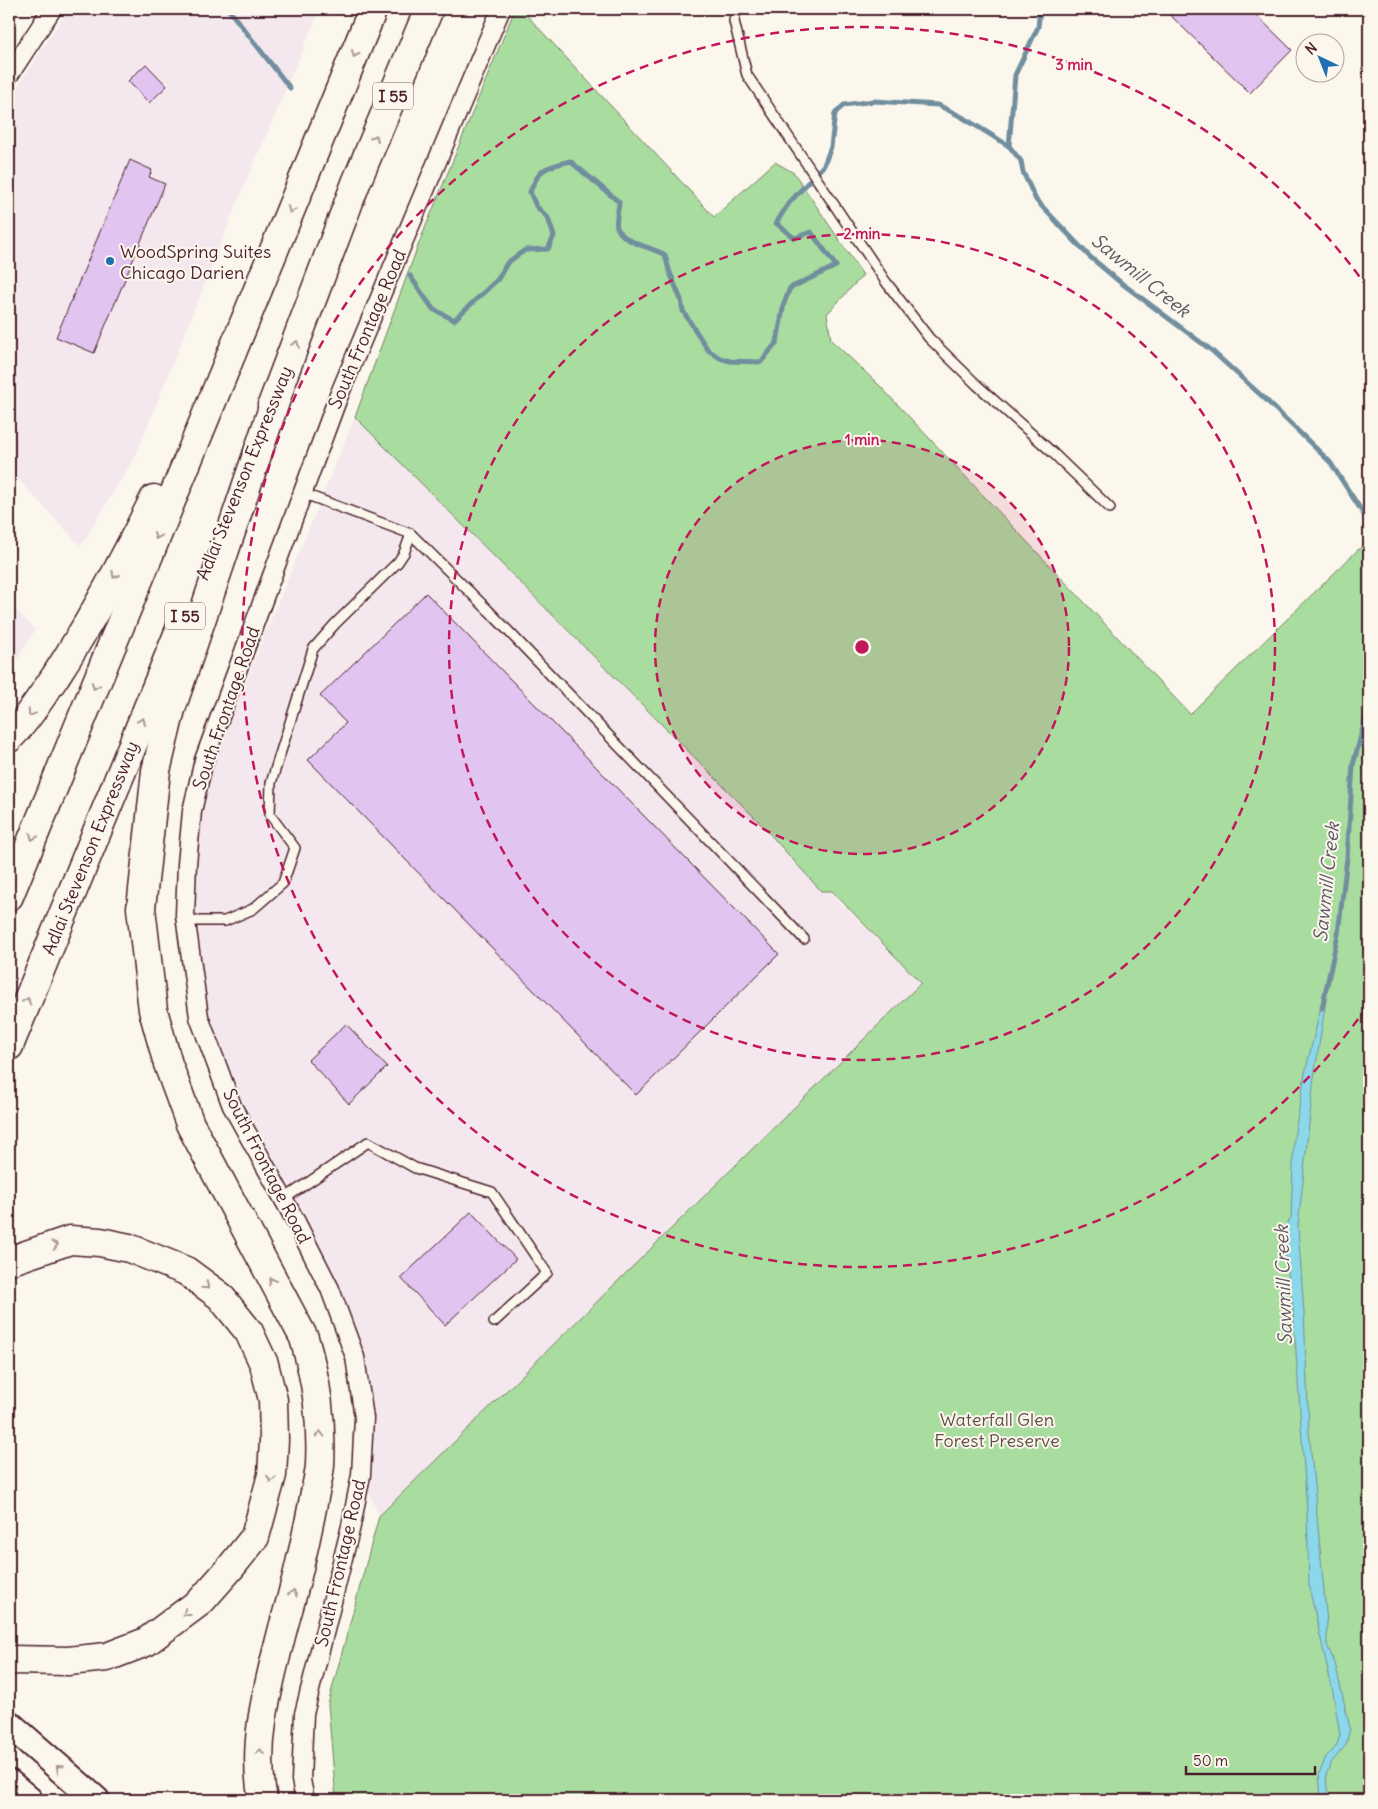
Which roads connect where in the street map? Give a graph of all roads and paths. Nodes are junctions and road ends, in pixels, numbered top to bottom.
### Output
1 (52, 9) edge
2 (373, 9) edge
3 (429, 9) edge
4 (501, 9) edge
5 (736, 9) edge
6 (9, 75) edge
7 (256, 297) junction
8 (280, 387) junction
9 (302, 493) junction
10 (1110, 508) dead end
11 (410, 534) junction
12 (9, 738) edge
13 (9, 896) edge
14 (186, 921) junction
15 (804, 939) dead end
16 (9, 1046) edge
17 (284, 1199) junction
18 (9, 1261) edge
19 (494, 1322) dead end
20 (9, 1660) edge
21 (9, 1724) edge
22 (9, 1783) edge
23 (1369, 1796) edge
24 (29, 1800) edge
25 (96, 1800) edge
26 (263, 1800) edge
27 (305, 1800) edge
28 (1357, 1800) edge

1 - 6 street
2 -> 7 highway
8 -> 3 highway, Adlai Stevenson Expressway / I 55
4 - 9 street, South Frontage Road
5 - 10 lane
7 -> 12 highway
7 -> 13 highway
16 -> 8 highway, Adlai Stevenson Expressway / I 55
26 -> 8 highway
9 - 11 lane
9 - 14 street, South Frontage Road
11 - 14 lane
11 - 15 lane
14 - 17 street, South Frontage Road
17 - 19 lane
17 - 27 street, South Frontage Road
18 -> 20 highway
25 -> 21 main road
22 - 24 main road
23 - 28 path

